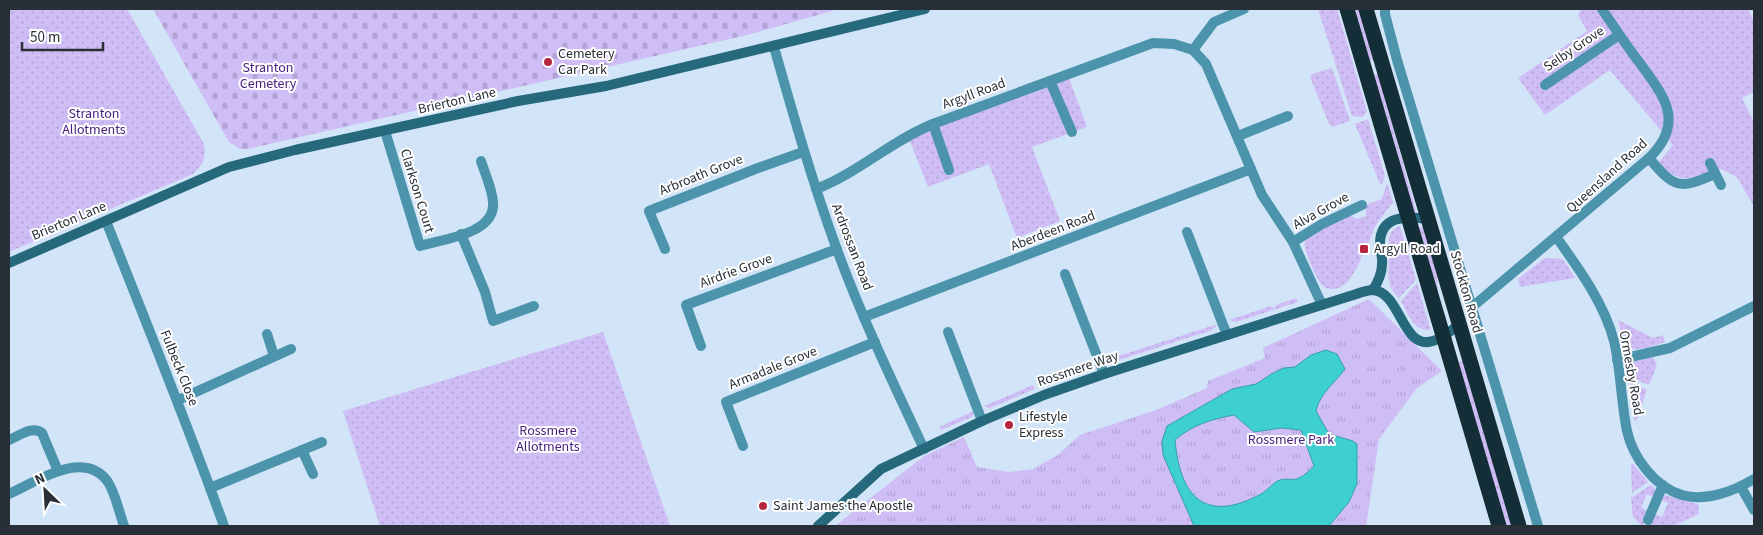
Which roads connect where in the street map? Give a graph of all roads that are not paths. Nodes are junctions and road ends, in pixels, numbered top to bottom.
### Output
1 (925, 9) edge
2 (1244, 9) edge
3 (1346, 9) edge
4 (1366, 9) edge
5 (1385, 9) edge
6 (1602, 9) edge
7 (1619, 35) junction
8 (774, 47) junction
9 (1193, 50) junction
10 (1397, 60) junction
11 (1382, 66) junction
12 (1365, 74) junction
13 (1050, 81) junction
14 (1545, 85) dead end
15 (1288, 116) dead end
16 (933, 124) junction
17 (384, 131) junction
18 (1072, 132) dead end
19 (1238, 136) junction
20 (804, 152) junction
21 (1649, 158) junction
22 (482, 161) dead end
23 (1710, 163) dead end
24 (1251, 169) junction
25 (949, 170) dead end
26 (1715, 174) junction
27 (1721, 185) dead end
28 (816, 189) junction
29 (1362, 205) dead end
30 (1407, 216) junction
31 (1428, 219) junction
32 (106, 221) junction
33 (1188, 232) dead end
34 (462, 234) junction
35 (1557, 238) junction
36 (1293, 242) junction
37 (665, 249) dead end
38 (837, 249) junction
39 (9, 263) edge
40 (1065, 274) dead end
41 (1373, 290) junction
42 (1322, 305) junction
43 (534, 306) dead end
44 (1754, 306) edge
45 (1471, 308) junction
46 (864, 317) junction
47 (1459, 324) junction
48 (948, 332) dead end
49 (267, 334) dead end
50 (1227, 335) junction
51 (1443, 337) junction
52 (875, 342) junction
53 (701, 346) dead end
54 (291, 349) dead end
55 (274, 356) junction
56 (1487, 360) junction
57 (1617, 360) junction
58 (1471, 365) junction
59 (1104, 374) junction
60 (178, 400) junction
61 (982, 421) junction
62 (9, 440) edge
63 (322, 442) dead end
64 (743, 446) dead end
65 (924, 449) junction
66 (302, 450) junction
67 (58, 471) junction
68 (313, 474) dead end
69 (1754, 479) edge
70 (1663, 485) junction
71 (1741, 487) junction
72 (210, 488) junction
73 (9, 494) edge
74 (1754, 510) edge
75 (1648, 520) dead end
76 (124, 526) edge
77 (224, 526) edge
78 (818, 526) edge
79 (1499, 526) edge
80 (1519, 526) edge
81 (1538, 526) edge

1 - 8 street, Brierton Lane
2 - 9 street
3 - 12 highway
4 - 11 highway, Stockton Road
5 - 10 street, Stockton Road
6 - 7 street, Queensland Road
7 - 14 street, Selby Grove
7 - 21 street, Queensland Road
8 - 17 street, Brierton Lane
8 - 20 street, Ardrossan Road
9 - 13 street, Argyll Road
9 - 19 street
10 - 11 street
10 - 45 street, Stockton Road
11 - 12 street
11 - 31 highway, Stockton Road
12 - 30 highway
13 - 16 street, Argyll Road
13 - 18 street
15 - 19 street
16 - 25 street
16 - 28 street, Argyll Road
17 - 32 street, Brierton Lane
17 - 34 street, Clarkson Court
19 - 24 street
20 - 28 street, Ardrossan Road
20 - 37 street, Arbroath Grove
21 - 26 street
21 - 35 street, Queensland Road
22 - 34 street, Clarkson Court
23 - 26 street
24 - 36 street
24 - 46 street, Aberdeen Road
26 - 27 street
28 - 38 street, Ardrossan Road
29 - 36 street, Alva Grove
30 - 31 street
30 - 41 street
30 - 51 highway
31 - 47 highway, Stockton Road
32 - 39 street, Brierton Lane
32 - 60 street, Fulbeck Close
33 - 50 street
34 - 43 street
35 - 45 street, Queensland Road
35 - 57 street, Ormesby Road
36 - 42 street
38 - 46 street, Ardrossan Road
38 - 53 street, Airdrie Grove
40 - 59 street
41 - 42 street, Rossmere Way
41 - 51 street
42 - 50 street, Rossmere Way
44 - 57 street
45 - 56 street, Stockton Road
46 - 52 street, Ardrossan Road
47 - 51 street
47 - 58 highway, Stockton Road
48 - 61 street
49 - 55 street
50 - 59 street, Rossmere Way
51 - 79 highway
52 - 64 street, Armadale Grove
52 - 65 street, Ardrossan Road
54 - 55 street
55 - 60 street
56 - 58 street
56 - 81 street, Stockton Road
57 - 70 street, Ormesby Road
58 - 80 highway, Stockton Road
59 - 61 street, Rossmere Way
60 - 72 street, Fulbeck Close
61 - 65 street, Rossmere Way
62 - 67 street
63 - 66 street
65 - 78 street, Rossmere Way
66 - 68 street
66 - 72 street
67 - 73 street
67 - 76 street
69 - 71 street, Ormesby Road
70 - 71 street, Ormesby Road
70 - 75 street
71 - 74 street
72 - 77 street, Fulbeck Close

